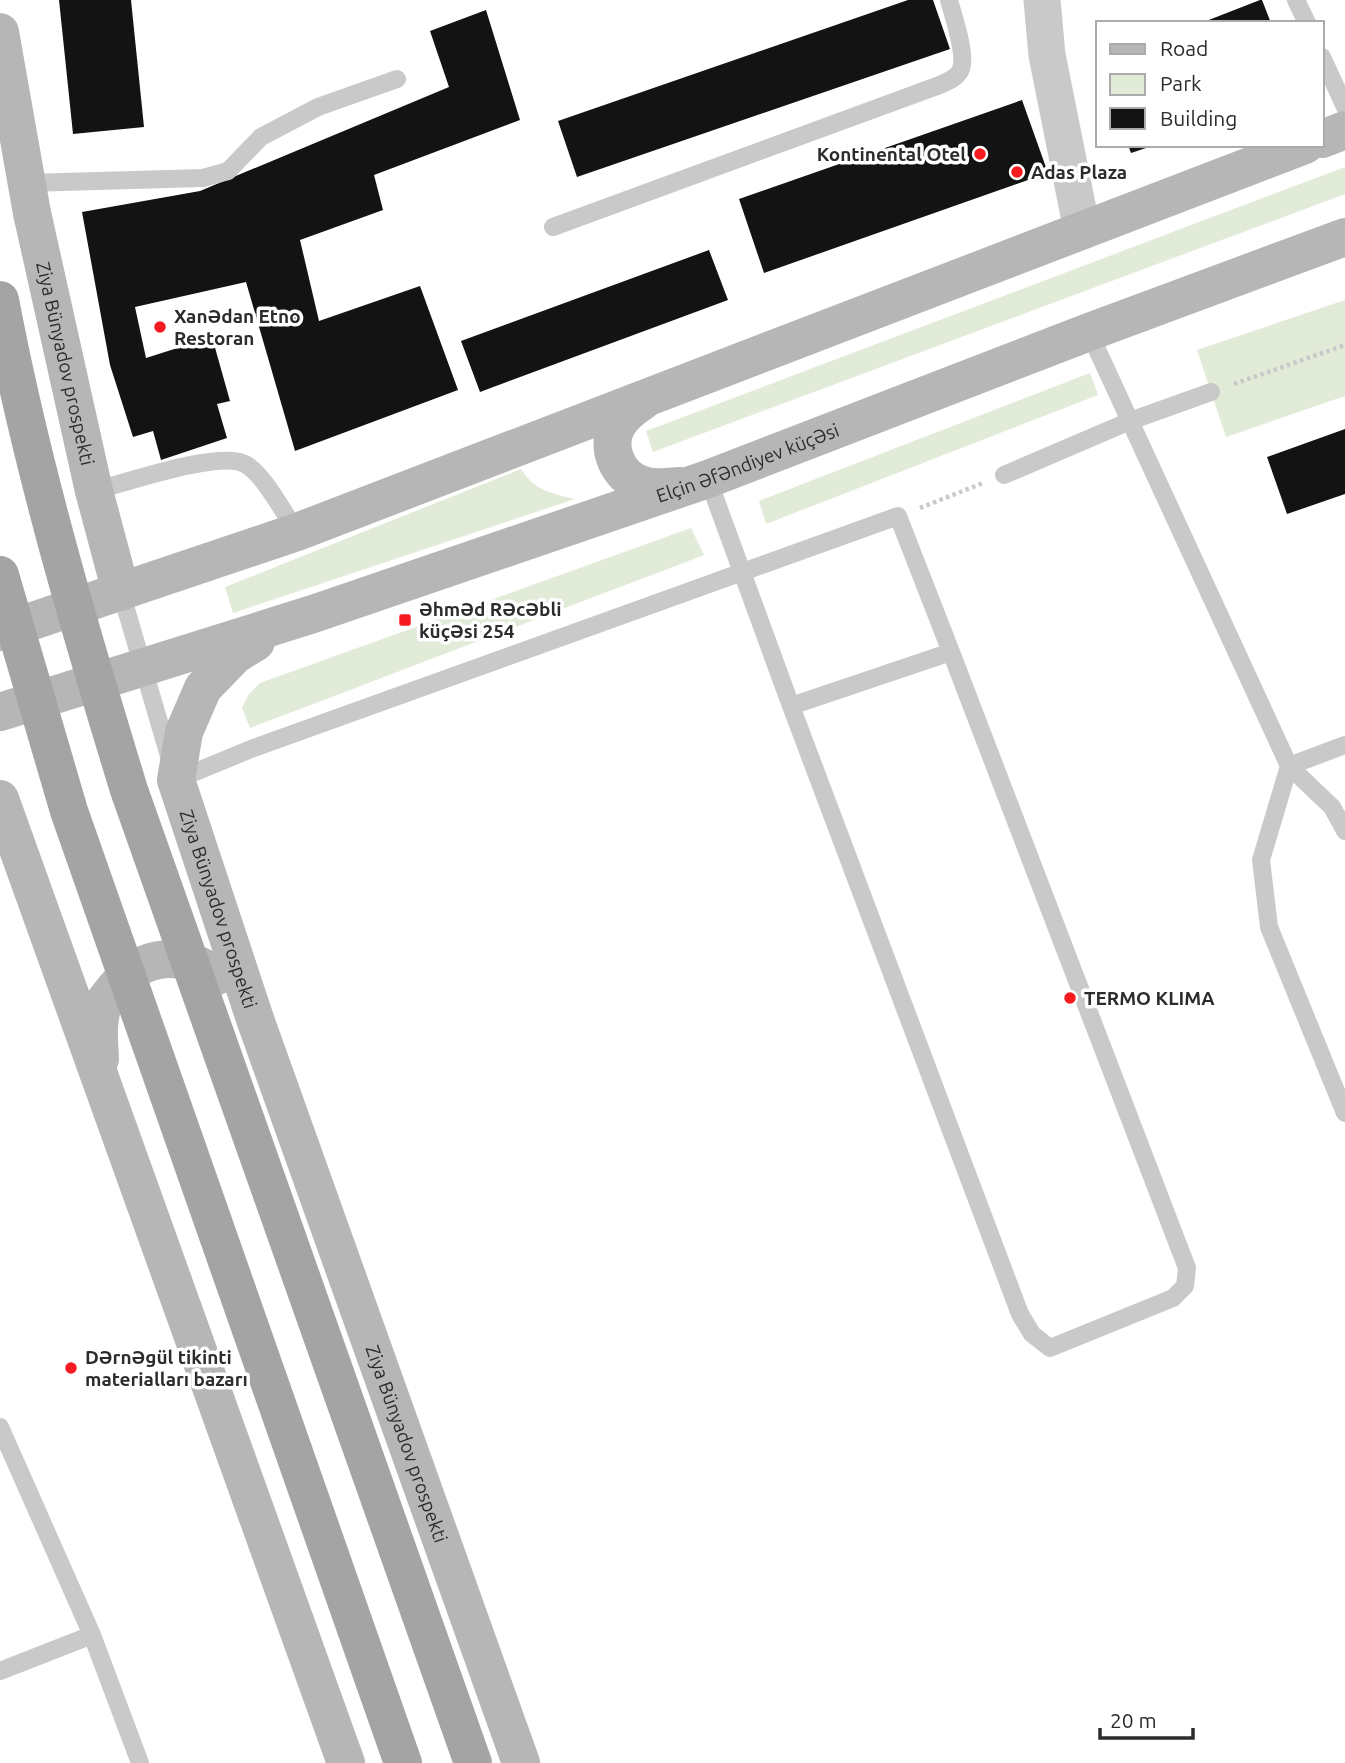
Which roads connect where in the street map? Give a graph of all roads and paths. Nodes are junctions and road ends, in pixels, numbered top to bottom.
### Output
1 (949, 0) edge
2 (1042, 0) edge
3 (1296, 0) edge
4 (1306, 21) edge
5 (0, 32) edge
6 (1324, 61) edge
7 (397, 79) dead end
8 (1345, 107) edge
9 (1345, 130) edge
10 (1324, 138) edge
11 (1300, 147) edge
12 (29, 198) junction
13 (553, 227) dead end
14 (1082, 230) junction
15 (1345, 237) edge
16 (0, 300) edge
17 (0, 329) edge
18 (1089, 332) junction
19 (1345, 345) edge
20 (1211, 392) joint
21 (644, 400) junction
22 (1130, 421) junction
23 (1004, 475) joint
24 (708, 479) junction
25 (94, 491) junction
26 (898, 516) junction
27 (297, 532) junction
28 (742, 574) junction
29 (0, 575) edge
30 (121, 592) junction
31 (313, 614) junction
32 (0, 632) edge
33 (951, 652) junction
34 (142, 667) junction
35 (791, 706) junction
36 (0, 712) edge
37 (1345, 745) edge
38 (1289, 766) junction
39 (176, 780) junction
40 (0, 799) edge
41 (1345, 831) edge
42 (8, 848) edge
43 (255, 1019) junction
44 (103, 1089) junction
45 (1345, 1113) edge
46 (0, 1427) edge
47 (92, 1635) junction
48 (0, 1671) edge
49 (140, 1763) edge
50 (346, 1763) edge
51 (402, 1763) edge
52 (473, 1763) edge
53 (521, 1763) edge

1 - 13 lane
2 - 14 street
3 - 4 lane
5 - 12 main road, Ziya Bünyadov prospekti
6 - 8 lane
7 - 12 lane
9 - 10 main road
11 - 14 main road
12 - 17 main road
12 - 25 main road, Ziya Bünyadov prospekti
14 - 21 main road
15 - 18 main road, Elçin Əfəndiyev küçəsi
16 - 52 main road, bridge
18 - 22 lane
18 - 24 main road, Elçin Əfəndiyev küçəsi
19 - 20 path
20 - 22 lane
21 - 24 main road
21 - 27 main road
22 - 23 lane
22 - 38 lane
23 - 26 path
24 - 28 lane
24 - 31 main road, Elçin Əfəndiyev küçəsi
25 - 27 lane
25 - 30 main road, Ziya Bünyadov prospekti
26 - 28 lane
26 - 33 lane
27 - 30 main road
28 - 35 lane
28 - 39 lane
29 - 51 main road, bridge
30 - 32 main road
30 - 34 lane, Ziya Bünyadov prospekti
31 - 34 main road, Elçin Əfəndiyev küçəsi
31 - 39 main road
33 - 35 lane
33 - 35 lane
34 - 36 main road, Elçin Əfəndiyev küçəsi
34 - 39 lane, Ziya Bünyadov prospekti
37 - 38 lane
38 - 41 lane
38 - 45 lane
39 - 43 main road, Ziya Bünyadov prospekti
40 - 42 main road
42 - 44 main road
43 - 44 main road
43 - 53 main road, Ziya Bünyadov prospekti
44 - 50 main road
46 - 47 lane
47 - 48 lane
47 - 49 lane

